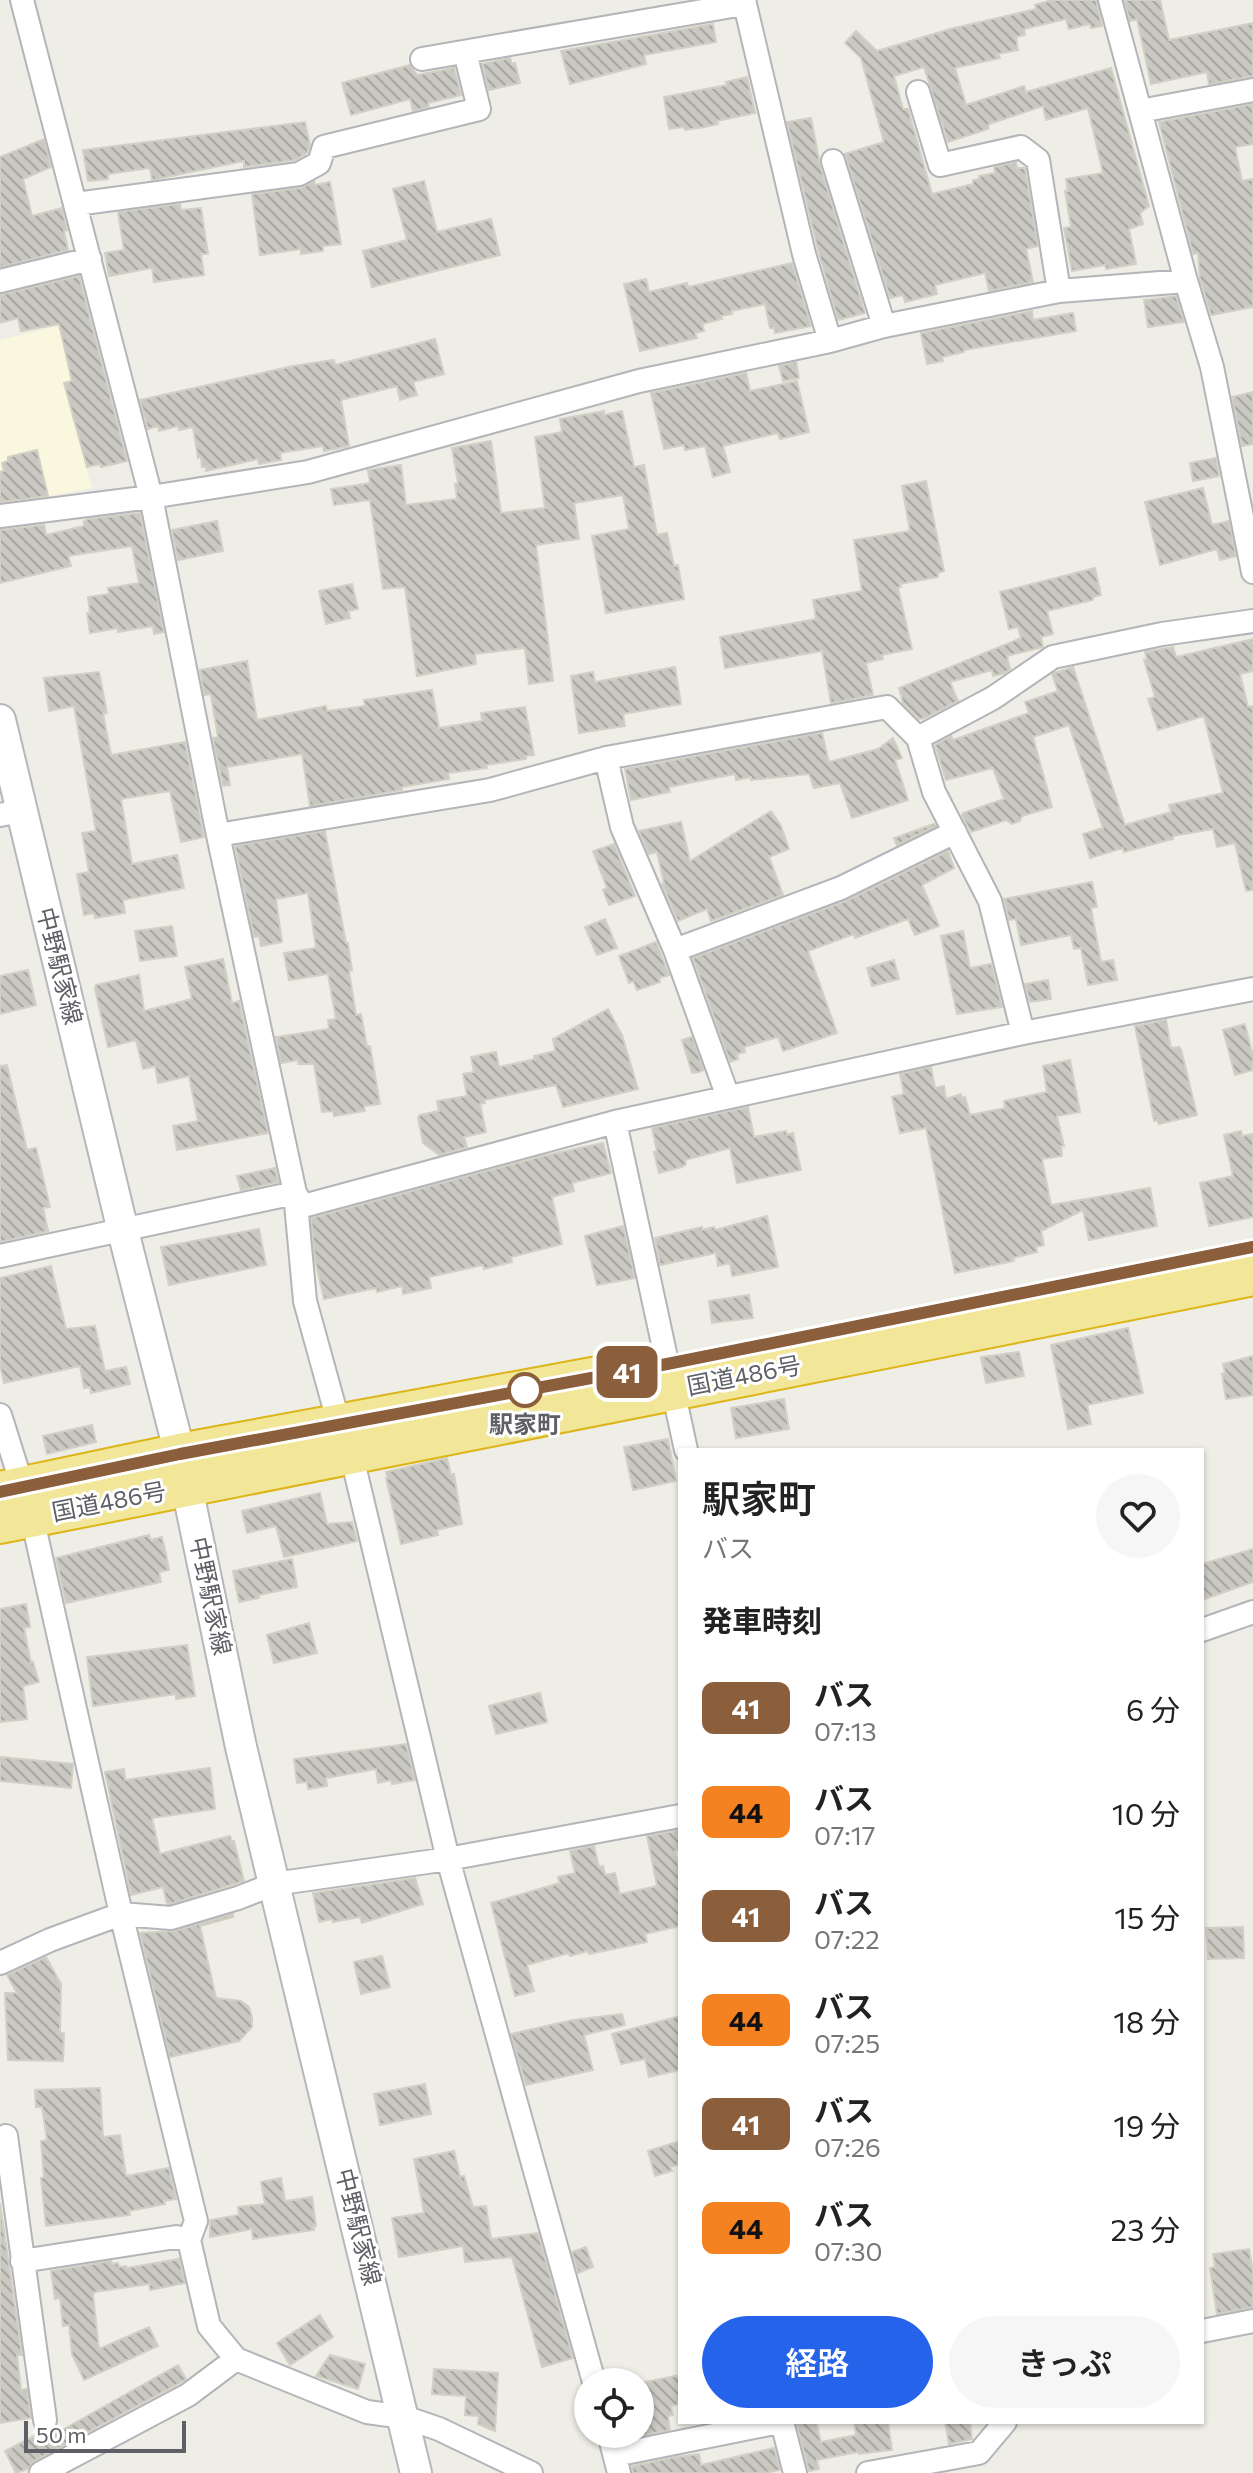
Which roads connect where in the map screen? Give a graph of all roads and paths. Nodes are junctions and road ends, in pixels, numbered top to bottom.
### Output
1 (22, 0) edge
2 (1110, 0) edge
3 (744, 2) edge
4 (465, 52) junction
5 (422, 59) dead end
6 (1253, 90) edge
7 (918, 92) dead end
8 (1140, 111) junction
9 (833, 161) dead end
10 (76, 204) junction
11 (90, 259) junction
12 (0, 281) edge
13 (1186, 281) junction
14 (1059, 291) junction
15 (884, 326) junction
16 (830, 341) junction
17 (151, 497) junction
18 (0, 516) edge
19 (1253, 572) edge
20 (1253, 621) edge
21 (0, 720) edge
22 (918, 738) junction
23 (606, 758) junction
24 (11, 813) edge
25 (955, 832) junction
26 (218, 835) junction
27 (675, 950) junction
28 (1253, 989) edge
29 (1023, 1033) junction
30 (728, 1097) junction
31 (615, 1122) junction
32 (295, 1193) junction
33 (123, 1231) junction
34 (1253, 1247) edge
35 (0, 1256) edge
36 (1253, 1275) edge
37 (671, 1377) junction
38 (0, 1415) edge
39 (345, 1438) junction
40 (686, 1448) edge
41 (184, 1470) junction
42 (14, 1505) edge
43 (1253, 1612) edge
44 (1204, 1629) edge
45 (678, 1816) edge
46 (448, 1859) junction
47 (274, 1884) junction
48 (121, 1914) junction
49 (0, 1963) edge
50 (6, 2136) dead end
51 (189, 2240) junction
52 (22, 2261) junction
53 (1253, 2321) edge
54 (1204, 2331) edge
55 (236, 2359) junction
56 (590, 2368) edge
57 (404, 2417) junction
58 (45, 2420) dead end
59 (771, 2424) edge
60 (782, 2424) edge
61 (1000, 2424) edge
62 (614, 2454) edge
63 (41, 2473) edge
64 (416, 2473) edge
65 (531, 2473) edge
66 (795, 2473) edge
67 (868, 2473) edge

1 - 10 street
2 - 8 street
3 - 4 street
3 - 16 street
4 - 5 street
4 - 10 street
6 - 8 street
7 - 14 street
8 - 13 street
9 - 15 street
10 - 11 street
11 - 12 street
11 - 17 street
13 - 14 street
13 - 19 street
14 - 15 street
15 - 16 street
16 - 17 street
17 - 18 street
17 - 26 street
20 - 22 street
21 - 24 main road, 中野駅家線
22 - 23 street
22 - 25 street
23 - 26 street
23 - 27 street
24 - 33 main road, 中野駅家線
25 - 27 street
25 - 29 street
26 - 32 street
27 - 30 street
28 - 29 street
29 - 30 street
30 - 31 street
31 - 32 street
31 - 37 street
32 - 33 street
32 - 39 street
33 - 35 street
33 - 41 main road, 中野駅家線
34 - 37 highway, 国道486号
36 - 37 highway, 国道486号
37 - 39 highway, 国道486号
37 - 40 street
38 - 42 street
39 - 41 highway, 国道486号
39 - 46 street
41 - 42 highway, 国道486号
41 - 47 main road, 中野駅家線
42 - 48 street
43 - 44 street
45 - 46 street
46 - 47 street
46 - 56 street
47 - 48 street
47 - 57 main road, 中野駅家線
48 - 49 street
48 - 51 street
50 - 52 street
51 - 52 street
51 - 55 street
52 - 58 street
53 - 54 street
55 - 57 street
55 - 63 street
57 - 64 main road, 中野駅家線
57 - 65 street
59 - 62 street
60 - 66 street
61 - 67 street

